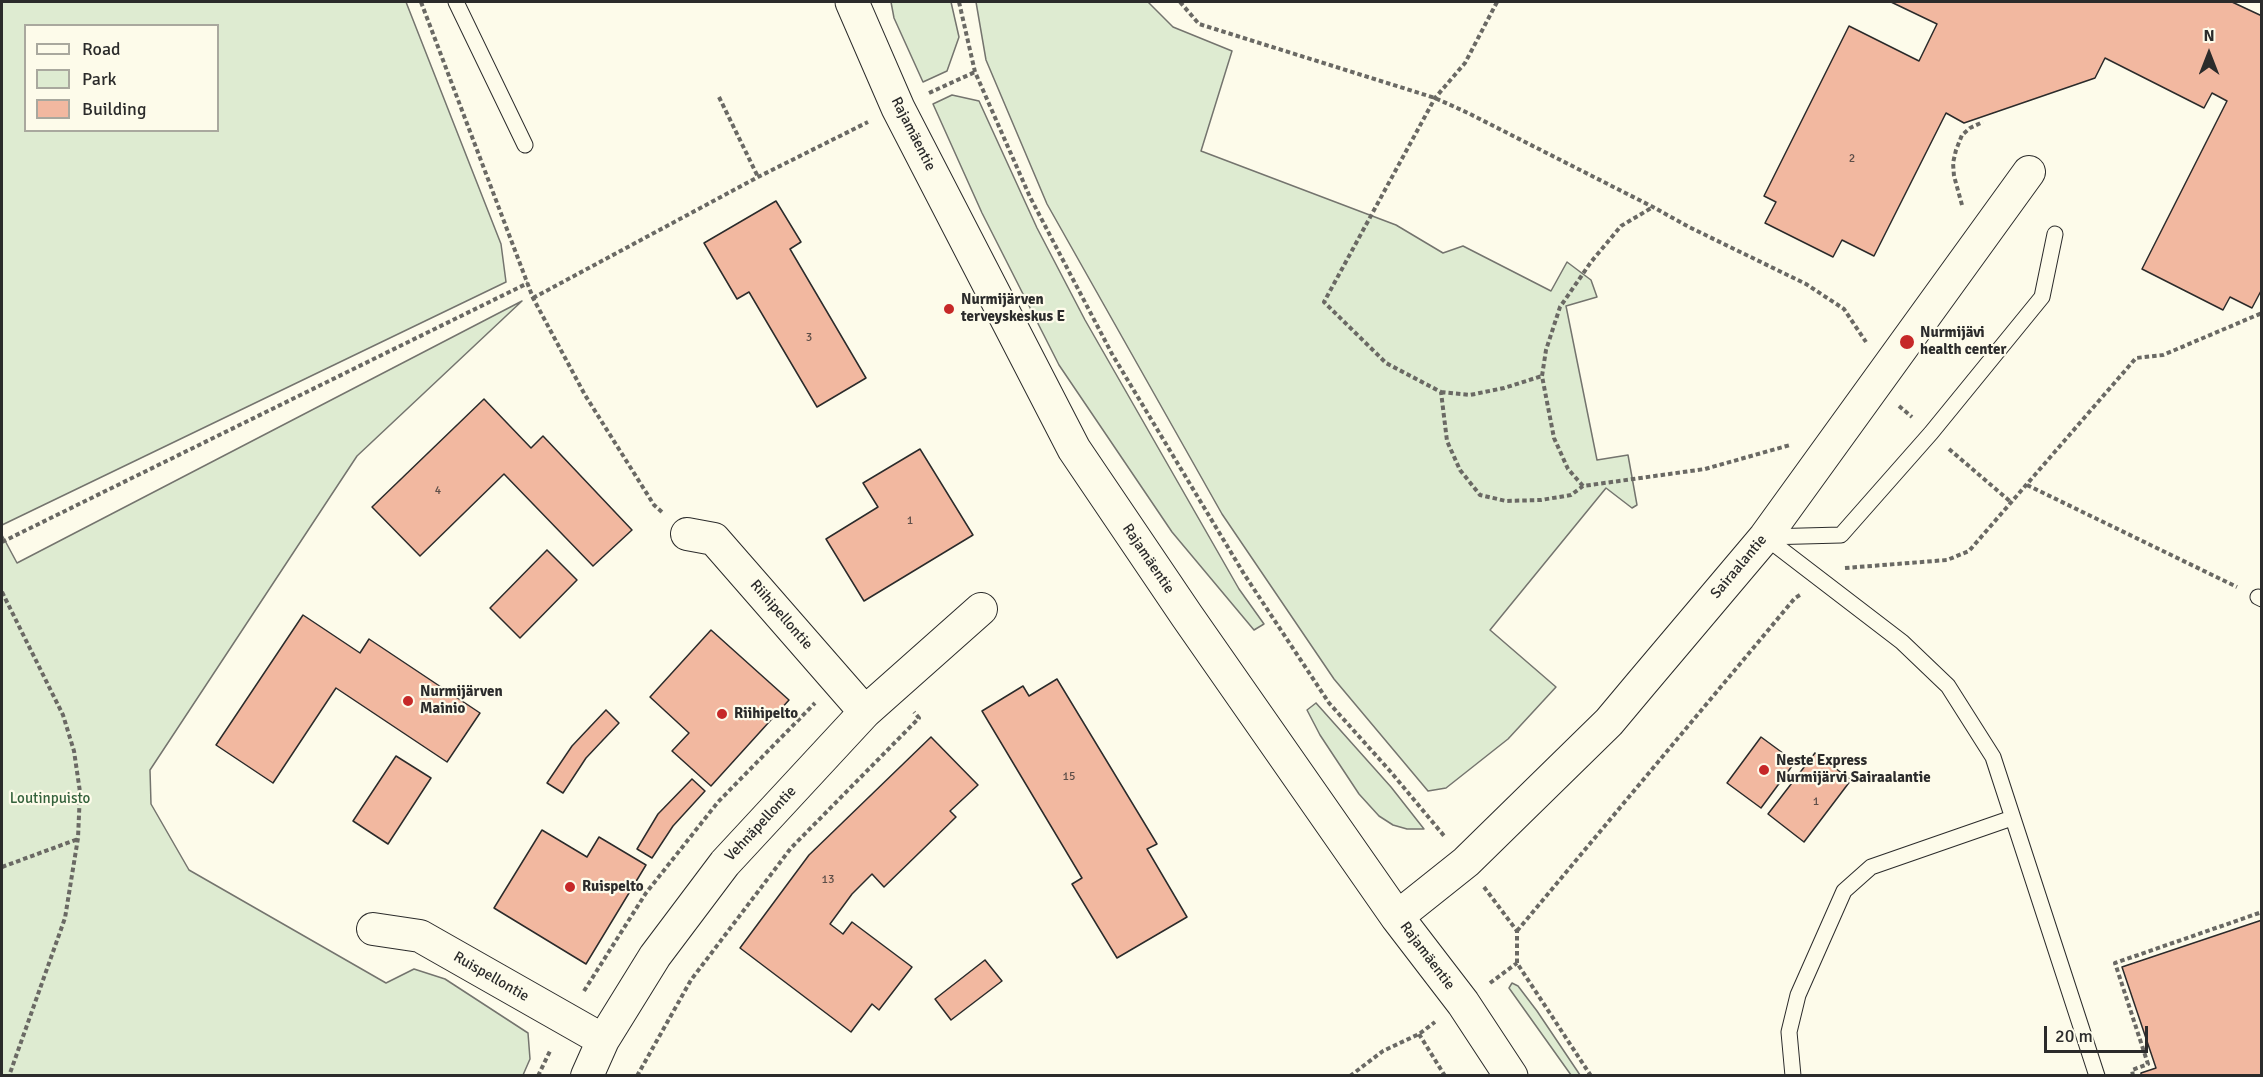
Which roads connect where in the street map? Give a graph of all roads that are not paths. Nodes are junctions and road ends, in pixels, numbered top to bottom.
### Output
1 (456, 2) edge
2 (852, 2) edge
3 (525, 145) dead end
4 (2029, 172) dead end
5 (2055, 234) dead end
6 (687, 534) road end
7 (1764, 537) junction
8 (981, 609) dead end
9 (865, 712) junction
10 (2012, 818) junction
11 (1398, 916) junction
12 (373, 929) dead end
13 (603, 1040) junction
14 (587, 1076) edge
15 (1511, 1076) edge
16 (1793, 1076) edge
17 (2097, 1076) edge

1 - 3 lane
2 - 11 main road, Rajamäentie
4 - 7 street, Sairaalantie
5 - 7 lane
6 - 9 street, Riihipellontie
7 - 10 lane
7 - 11 street, Sairaalantie
8 - 9 street, Vehnäpellontie
9 - 13 street, Vehnäpellontie
10 - 16 lane
10 - 17 lane
11 - 15 main road, Rajamäentie
12 - 13 street, Ruispellontie
13 - 14 street, Vehnäpellontie

